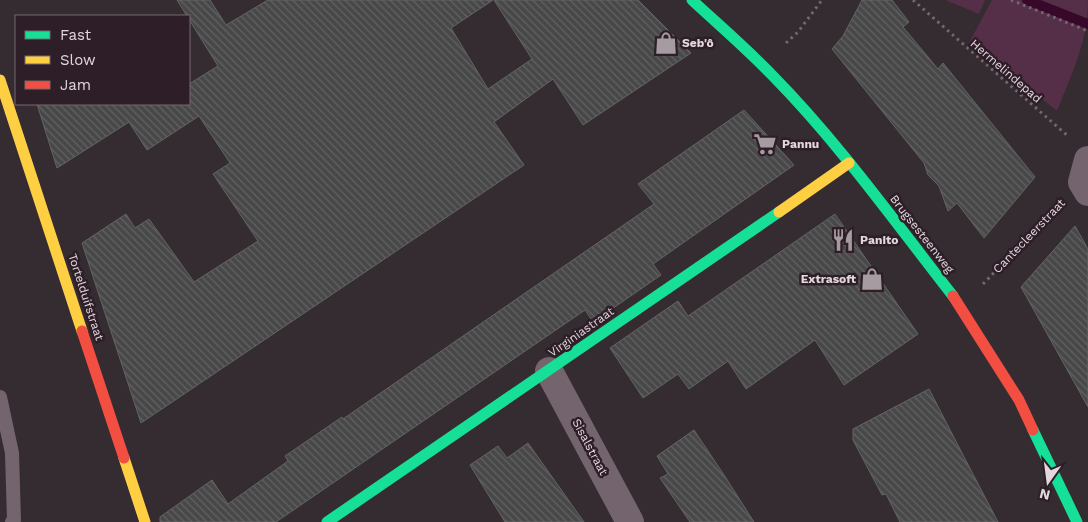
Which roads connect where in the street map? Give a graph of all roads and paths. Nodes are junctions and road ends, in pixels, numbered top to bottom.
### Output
1 (692, 0) edge
2 (822, 0) edge
3 (913, 0) edge
4 (1012, 0) edge
5 (1088, 31) edge
6 (762, 66) junction
7 (0, 80) edge
8 (849, 163) junction
9 (1083, 169) edge
10 (961, 306) junction
11 (549, 371) junction
12 (0, 398) edge
13 (12, 522) edge
14 (145, 522) edge
15 (327, 522) edge
16 (630, 522) edge
17 (1077, 522) edge

1 - 6 street, Brugsesteenweg
2 - 6 path
3 - 9 path, Hermelindepad
4 - 5 path
6 - 8 street, Brugsesteenweg
7 - 14 street, Tortelduifstraat
8 - 10 street, Brugsesteenweg
8 - 11 street, Virginiastraat
9 - 10 path, Cantecleerstraat
10 - 17 street, Brugsesteenweg
11 - 15 street, Virginiastraat
11 - 16 street, Sisalstraat
12 - 13 lane

